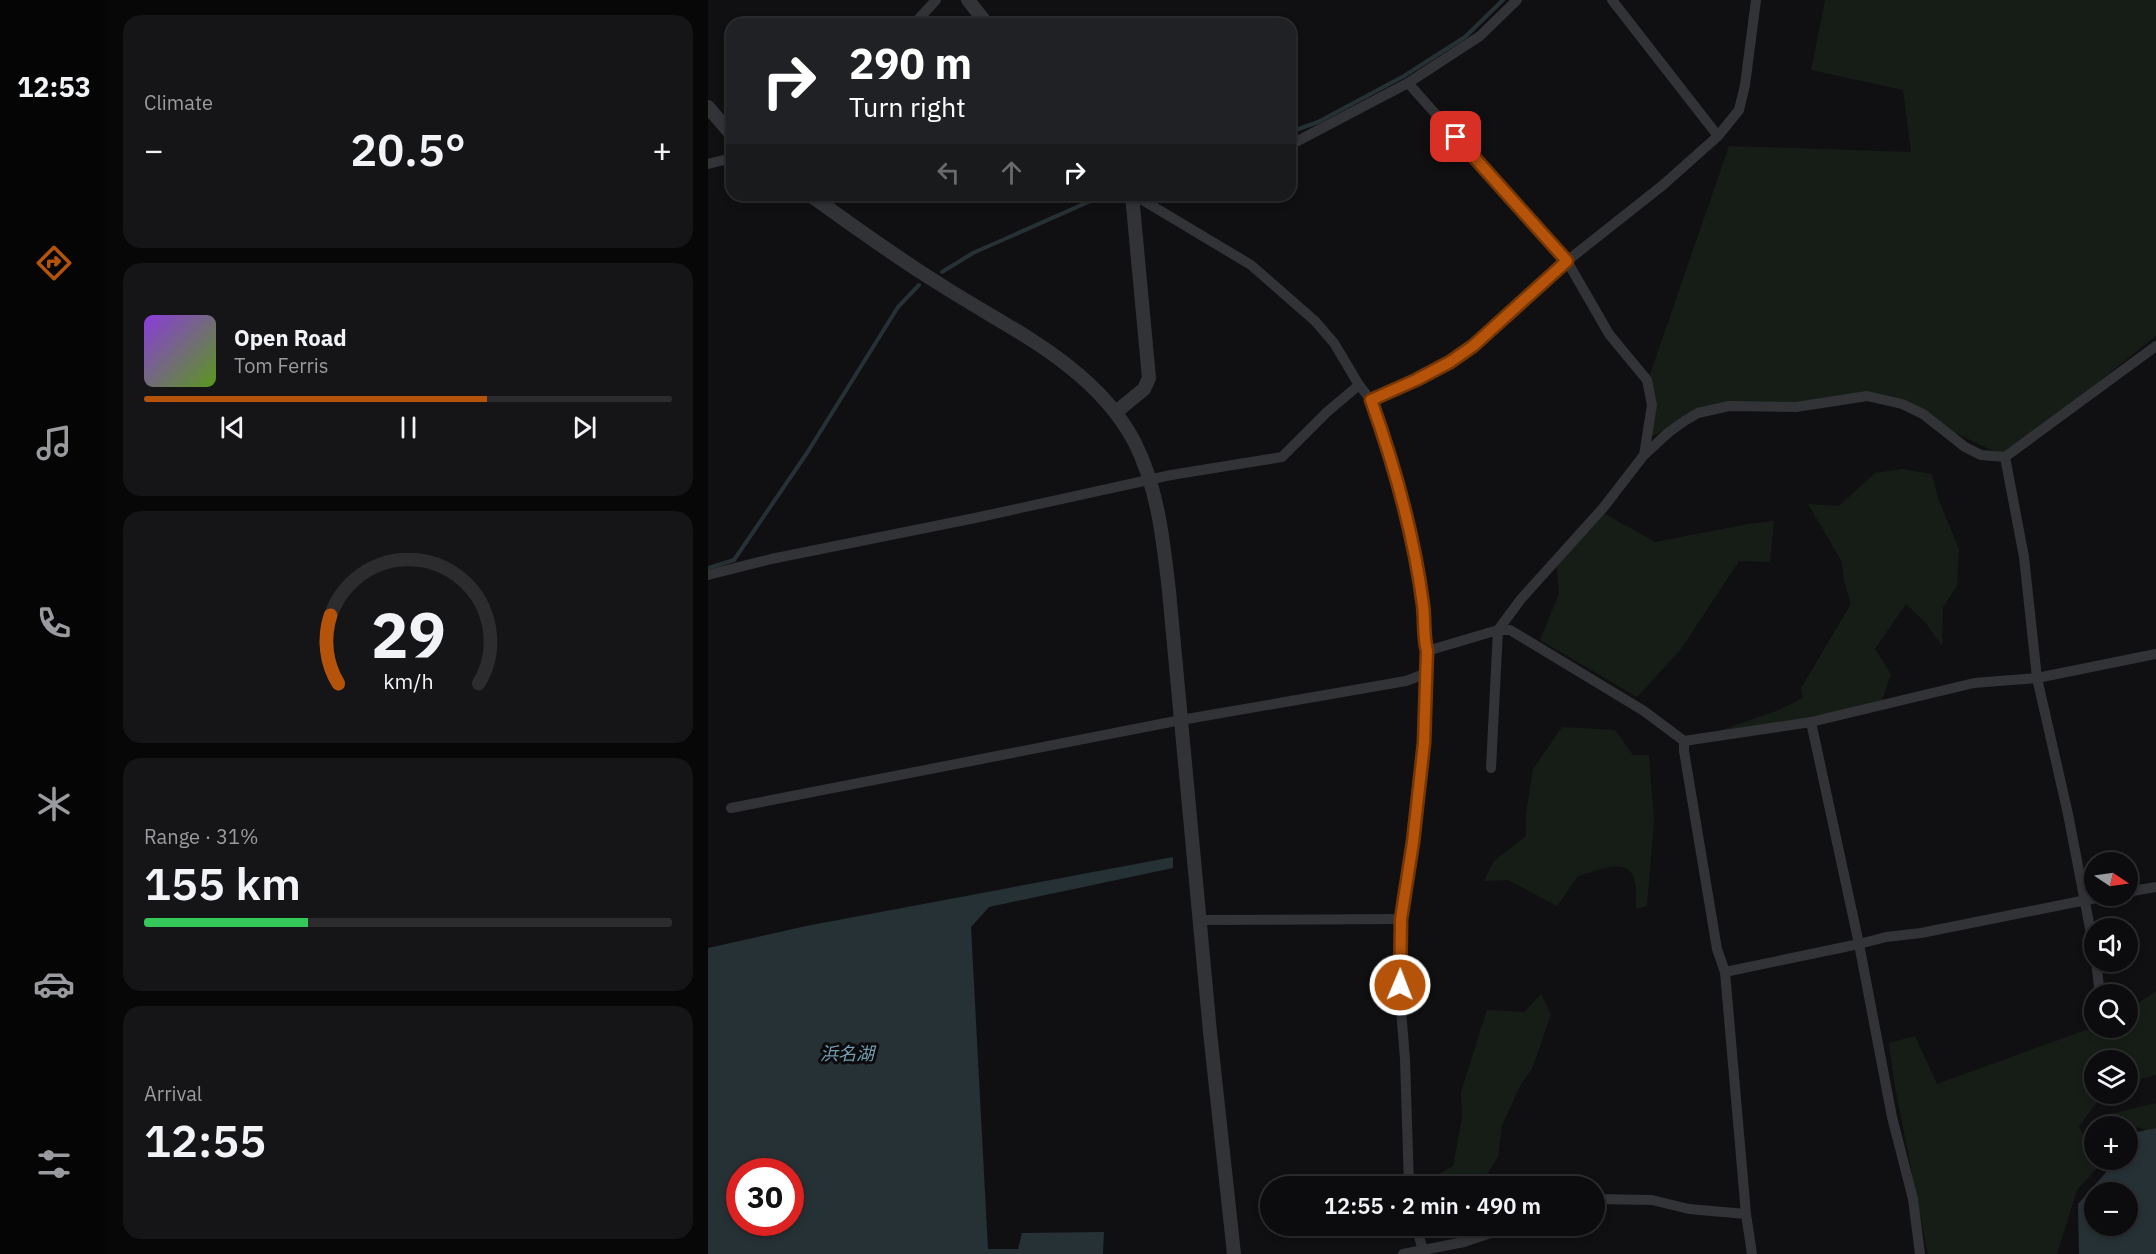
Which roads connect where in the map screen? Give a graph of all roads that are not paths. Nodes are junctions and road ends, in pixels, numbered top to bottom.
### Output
1 (936, 0) edge
2 (968, 0) edge
3 (1517, 0) edge
4 (1612, 0) edge
5 (1756, 0) edge
6 (920, 18) edge
7 (982, 18) edge
8 (1408, 83) junction
9 (708, 107) edge
10 (726, 128) edge
11 (1718, 136) junction
12 (1296, 142) edge
13 (726, 160) edge
14 (708, 164) edge
15 (819, 201) edge
16 (1134, 201) edge
17 (1143, 201) edge
18 (1567, 261) junction
19 (2156, 346) edge
20 (1359, 385) junction
21 (1371, 400) junction
22 (1116, 412) junction
23 (1644, 455) junction
24 (2005, 457) junction
25 (1151, 479) junction
26 (708, 575) edge
27 (1498, 630) junction
28 (1427, 651) junction
29 (2156, 654) edge
30 (1427, 673) junction
31 (2037, 678) junction
32 (1180, 720) junction
33 (1811, 722) junction
34 (1684, 741) junction
35 (1491, 768) dead end
36 (731, 808) dead end
37 (2156, 887) edge
38 (2138, 890) edge
39 (2084, 899) joint
40 (1401, 919) junction
41 (1200, 920) junction
42 (1859, 944) junction
43 (1725, 972) junction
44 (1409, 1176) edge
45 (1605, 1200) edge
46 (1746, 1214) junction
47 (1419, 1236) edge
48 (1482, 1236) edge
49 (1423, 1252) edge
50 (1234, 1254) edge
51 (1403, 1254) edge
52 (1752, 1254) edge
53 (1920, 1254) edge

1 - 6 street
2 - 7 street
3 - 8 street
4 - 11 street
5 - 11 street
8 - 12 street
8 - 18 street
9 - 10 street
11 - 18 street
13 - 14 street
15 - 22 street
16 - 22 street
17 - 20 street
18 - 21 street
18 - 23 street
19 - 24 street
20 - 21 street
20 - 25 street
21 - 28 street
22 - 25 street
23 - 24 street
23 - 27 street
24 - 31 street
25 - 26 street
25 - 32 street
27 - 28 street
27 - 34 street
27 - 35 street
28 - 30 street
29 - 31 street
30 - 32 street
30 - 40 street
31 - 33 street
31 - 39 street
32 - 36 street
32 - 41 street
33 - 34 street
33 - 42 street
34 - 43 street
37 - 38 street
39 - 42 street
40 - 41 street
40 - 44 street
41 - 50 street
42 - 43 street
42 - 53 street
43 - 46 street
45 - 46 street
46 - 52 street
47 - 49 street
48 - 49 street
49 - 51 street

